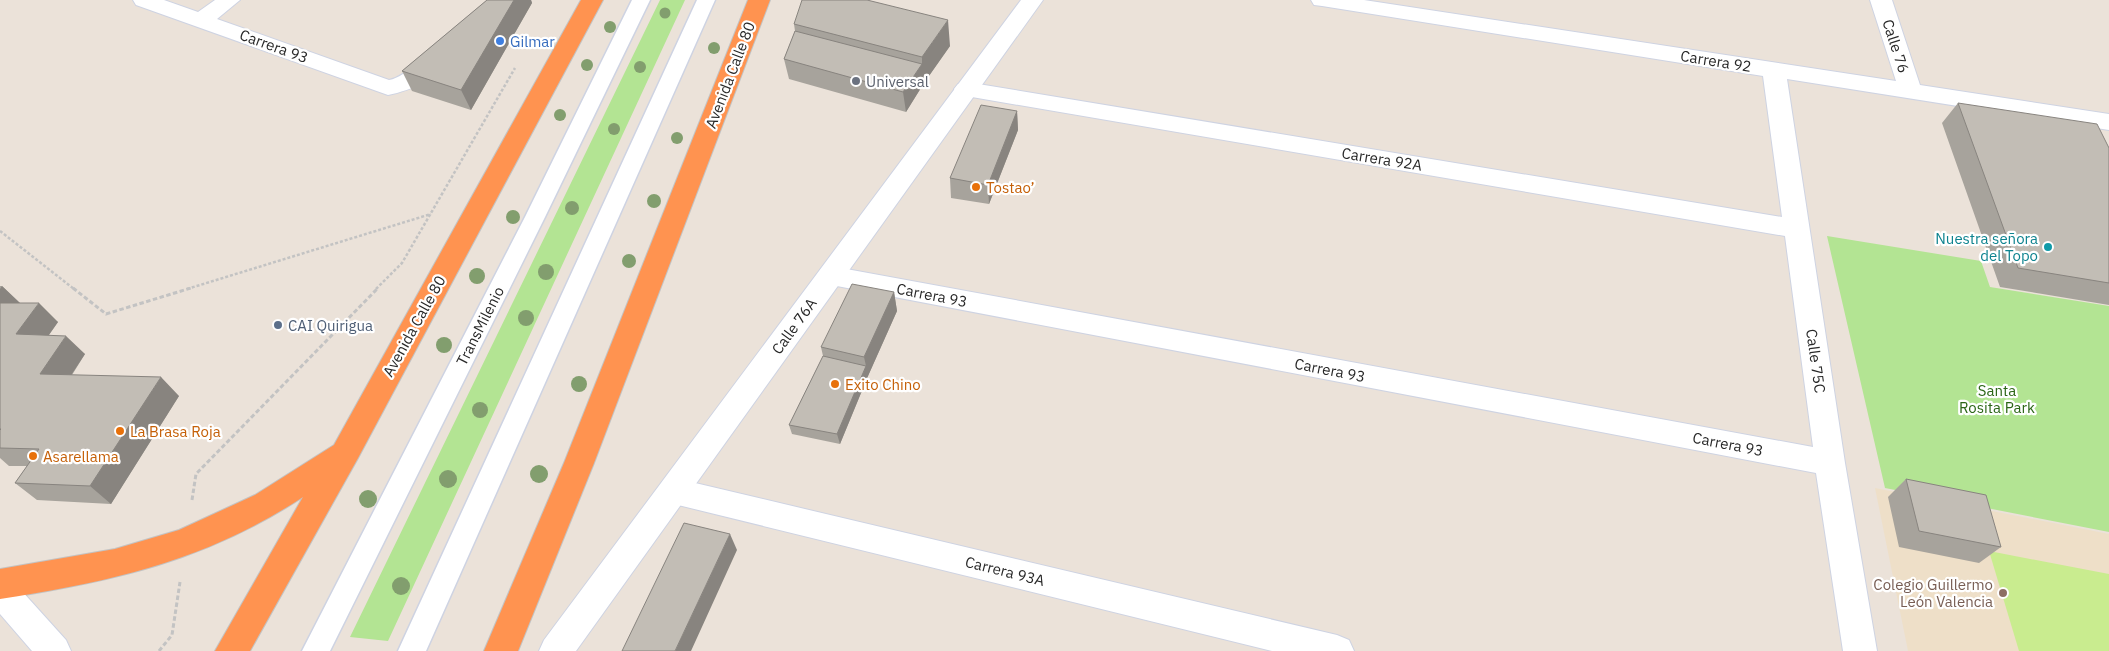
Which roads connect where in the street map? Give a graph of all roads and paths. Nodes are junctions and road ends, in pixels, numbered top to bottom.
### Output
1 (144, 0) edge
2 (229, 0) edge
3 (592, 0) edge
4 (640, 0) edge
5 (706, 0) edge
6 (759, 0) edge
7 (1032, 0) edge
8 (1322, 0) edge
9 (1881, 0) edge
10 (201, 20) junction
11 (452, 45) edge
12 (519, 60) dead end
13 (1774, 70) junction
14 (966, 89) junction
15 (1910, 91) junction
16 (2109, 122) edge
17 (432, 214) junction
18 (1798, 229) junction
19 (0, 231) edge
20 (830, 276) junction
21 (347, 449) junction
22 (1830, 463) junction
23 (196, 474) dead end
24 (674, 491) junction
25 (0, 584) edge
26 (0, 590) edge
27 (172, 635) dead end
28 (1283, 644) edge
29 (54, 651) edge
30 (159, 651) edge
31 (232, 651) edge
32 (316, 651) edge
33 (412, 651) edge
34 (501, 651) edge
35 (556, 651) edge
36 (1337, 651) edge
37 (1860, 651) edge

1 - 10 street, Carrera 93
2 - 10 street
3 - 21 highway, Avenida Calle 80
4 - 32 lane, TransMilenio
5 - 33 lane
6 - 34 highway, Avenida Calle 80
7 - 14 street, Calle 76A
8 - 13 street, Carrera 92
9 - 15 street, Calle 76
10 - 11 street, Carrera 93
12 - 17 path
13 - 15 street, Carrera 92
13 - 18 street, Calle 75C
14 - 18 street, Carrera 92A
14 - 20 street, Calle 76A
15 - 16 street, Carrera 92
17 - 19 path
17 - 23 path
18 - 22 street, Calle 75C
20 - 22 street, Carrera 93
20 - 24 street, Calle 76A
21 - 25 highway
21 - 31 highway, Avenida Calle 80
22 - 37 street, Calle 75C
24 - 28 street, Carrera 93A
24 - 35 street, Calle 76A
26 - 29 street
27 - 30 path
28 - 36 street, Carrera 93A

